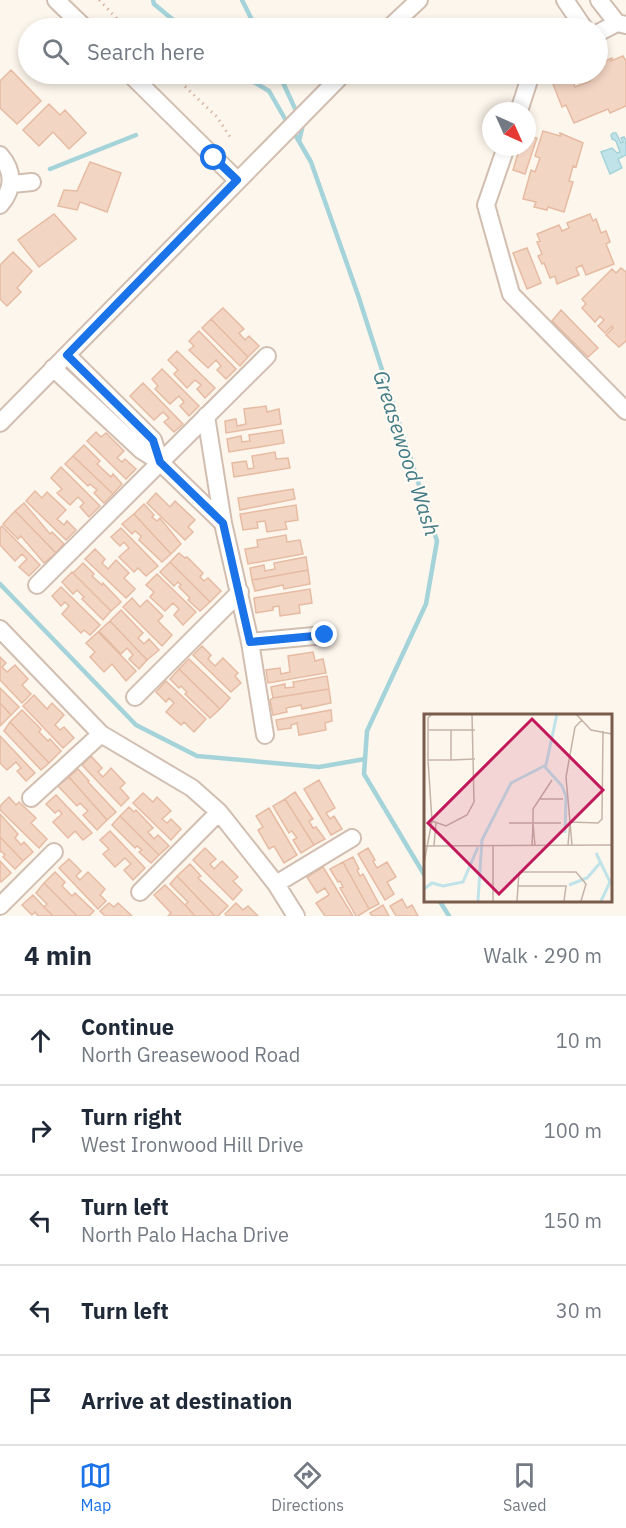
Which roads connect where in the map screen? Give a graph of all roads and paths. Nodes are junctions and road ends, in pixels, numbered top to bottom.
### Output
1 (56, 0) edge
2 (99, 0) edge
3 (418, 0) edge
4 (566, 0) edge
5 (599, 0) edge
6 (75, 18) edge
7 (116, 18) edge
8 (399, 18) edge
9 (578, 18) edge
10 (621, 24) edge
11 (140, 84) edge
12 (182, 84) edge
13 (332, 84) edge
14 (528, 84) edge
15 (522, 102) edge
16 (232, 140) dead end
17 (0, 155) edge
18 (503, 156) edge
19 (237, 180) junction
20 (32, 182) dead end
21 (12, 184) junction
22 (0, 205) edge
23 (67, 355) junction
24 (267, 356) dead end
25 (54, 368) junction
26 (626, 411) edge
27 (206, 416) junction
28 (123, 422) junction
29 (0, 423) edge
30 (160, 462) junction
31 (223, 523) junction
32 (38, 585) dead end
33 (240, 592) junction
34 (0, 629) edge
35 (325, 635) dead end
36 (250, 642) junction
37 (135, 697) dead end
38 (100, 734) junction
39 (265, 735) dead end
40 (31, 798) dead end
41 (219, 812) junction
42 (352, 838) dead end
43 (54, 852) dead end
44 (276, 884) junction
45 (140, 892) dead end
46 (0, 908) edge
47 (6, 916) edge
48 (297, 916) edge

1 - 6 street
2 - 7 path
3 - 8 street
4 - 9 street
5 - 10 street
11 - 19 street
12 - 16 path
13 - 19 street
14 - 15 street
17 - 21 street
18 - 26 street
19 - 23 street
20 - 21 street
21 - 22 street
23 - 25 street
23 - 28 street
24 - 27 street
25 - 28 street
25 - 29 street
27 - 30 street
27 - 31 street
28 - 30 street
30 - 31 street
30 - 32 street
31 - 33 street
33 - 36 street
33 - 37 street
34 - 38 street
35 - 36 street
36 - 39 street
38 - 40 street
38 - 41 street
41 - 44 street
41 - 45 street
42 - 44 street
43 - 46 street
44 - 48 street
46 - 47 street

